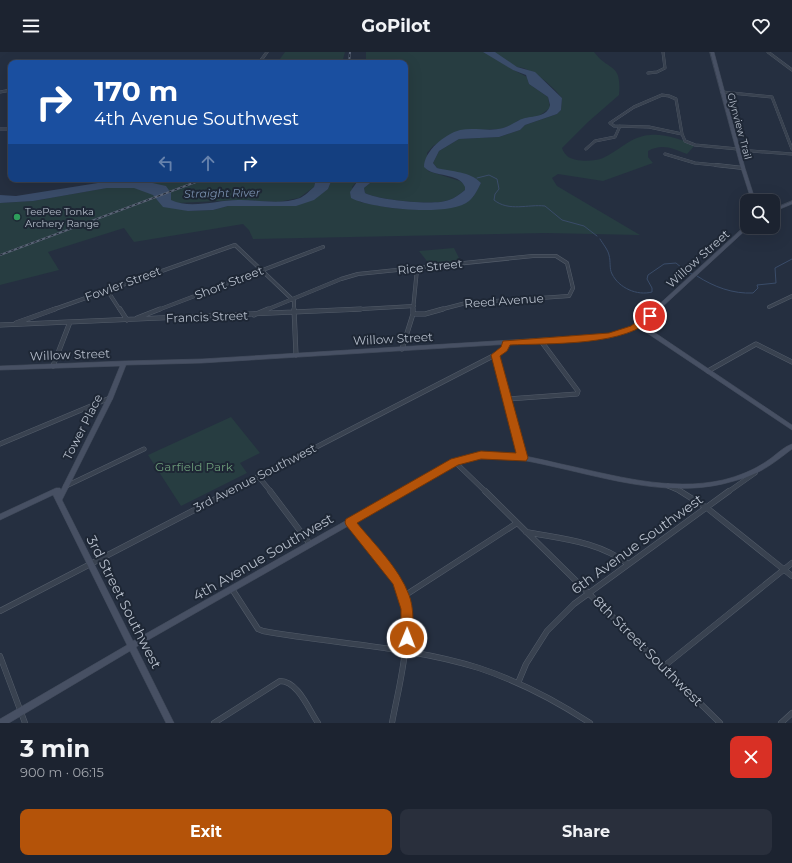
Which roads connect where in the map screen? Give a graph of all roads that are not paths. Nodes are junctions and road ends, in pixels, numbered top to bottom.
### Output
1 (267, 52) edge
2 (663, 52) edge
3 (712, 52) edge
4 (768, 52) edge
5 (260, 60) edge
6 (792, 70) edge
7 (648, 73) dead end
8 (722, 92) junction
9 (620, 126) junction
10 (682, 134) junction
11 (788, 138) junction
12 (792, 138) edge
13 (586, 149) dead end
14 (738, 149) junction
15 (792, 149) edge
16 (665, 154) dead end
17 (792, 154) edge
18 (743, 168) junction
19 (752, 194) edge
20 (792, 202) edge
21 (780, 208) edge
22 (740, 233) edge
23 (323, 247) dead end
24 (417, 269) junction
25 (263, 270) junction
26 (107, 290) junction
27 (792, 296) edge
28 (560, 298) joint
29 (292, 299) junction
30 (414, 306) junction
31 (769, 307) dead end
32 (295, 313) junction
33 (413, 314) junction
34 (254, 315) junction
35 (127, 320) junction
36 (134, 320) junction
37 (70, 322) junction
38 (0, 324) edge
39 (12, 324) junction
40 (639, 325) junction
41 (541, 341) junction
42 (506, 343) junction
43 (402, 349) junction
44 (296, 355) junction
45 (495, 355) junction
46 (792, 361) edge
47 (124, 363) junction
48 (53, 366) junction
49 (0, 368) edge
50 (708, 371) junction
51 (110, 398) junction
52 (507, 399) junction
53 (792, 428) edge
54 (0, 444) edge
55 (792, 446) edge
56 (144, 449) dead end
57 (523, 458) junction
58 (455, 462) junction
59 (760, 469) junction
60 (258, 476) junction
61 (65, 486) junction
62 (665, 486) junction
63 (55, 492) junction
64 (58, 500) junction
65 (707, 508) junction
66 (0, 517) edge
67 (350, 522) junction
68 (517, 523) junction
69 (525, 532) junction
70 (310, 544) junction
71 (792, 563) edge
72 (90, 564) junction
73 (628, 564) junction
74 (784, 570) junction
75 (792, 576) edge
76 (232, 589) junction
77 (589, 594) junction
78 (404, 596) junction
79 (0, 610) edge
80 (132, 646) junction
81 (404, 653) junction
82 (0, 656) edge
83 (663, 667) junction
84 (518, 683) junction
85 (21, 712) junction
86 (792, 713) edge
87 (1, 723) edge
88 (25, 723) edge
89 (170, 723) edge
90 (214, 723) edge
91 (318, 723) edge
92 (392, 723) edge
93 (590, 723) edge
94 (720, 723) edge
95 (781, 723) edge

1 - 5 street
2 - 7 street
3 - 8 street, Glynview Trail
4 - 6 street
8 - 11 street
8 - 14 street, Glynview Trail
9 - 10 street
9 - 10 street
9 - 13 street
10 - 14 street
11 - 12 street
11 - 15 street
14 - 17 street
14 - 18 street, Glynview Trail
16 - 18 street
18 - 19 street, Glynview Trail
20 - 21 street
22 - 40 street, Willow Street
23 - 25 street, Short Street
24 - 28 street, Rice Street
24 - 29 street, Rice Street
24 - 30 street
25 - 26 street, Fowler Street
25 - 29 street
25 - 36 street, Short Street
26 - 35 street
26 - 39 street, Fowler Street
27 - 31 street
28 - 33 street, Reed Avenue
29 - 32 street
29 - 34 street, Rice Street
30 - 32 street, Francis Street
30 - 33 street
32 - 34 street, Francis Street
32 - 44 street
33 - 43 street
34 - 36 street, Francis Street
35 - 36 street, Francis Street
35 - 37 street, Francis Street
37 - 39 street, Francis Street
37 - 48 street
38 - 39 street, Francis Street
40 - 41 street, Willow Street
40 - 50 street
41 - 42 street, Willow Street
41 - 52 street
42 - 43 street, Willow Street
42 - 45 street, 3rd Avenue Southwest
43 - 44 street, Willow Street
44 - 47 street, Willow Street
45 - 52 street
45 - 60 street, 3rd Avenue Southwest
46 - 50 street
47 - 48 street, Willow Street
47 - 51 street, Tower Place
48 - 49 street, Willow Street
50 - 53 street
51 - 54 street
51 - 61 street, Tower Place
52 - 57 street
55 - 59 street, 6th Avenue Southwest
56 - 61 street
57 - 58 street, 4th Avenue Southwest
57 - 62 street, 4th Avenue Southwest
58 - 67 street, 4th Avenue Southwest
58 - 68 street, 8th Street Southwest
59 - 62 street, 4th Avenue Southwest
59 - 65 street, 6th Avenue Southwest
60 - 70 street
60 - 72 street, 3rd Avenue Southwest
61 - 63 street
61 - 64 street, Tower Place
62 - 65 street
63 - 64 street, 3rd Street Southwest
63 - 66 street
64 - 72 street, 3rd Street Southwest
65 - 73 street, 6th Avenue Southwest
65 - 74 street
67 - 70 street, 4th Avenue Southwest
67 - 78 street
68 - 69 street, 8th Street Southwest
68 - 78 street
69 - 73 street
69 - 77 street, 8th Street Southwest
70 - 76 street, 4th Avenue Southwest
71 - 74 street
72 - 79 street, 3rd Avenue Southwest
72 - 80 street, 3rd Street Southwest
73 - 77 street, 6th Avenue Southwest
74 - 75 street
74 - 83 street
76 - 80 street, 4th Avenue Southwest
76 - 81 street
77 - 83 street, 8th Street Southwest
77 - 84 street, 6th Avenue Southwest
78 - 81 street
80 - 85 street, 4th Avenue Southwest
80 - 89 street, 3rd Street Southwest
81 - 84 street
81 - 92 street
82 - 85 street
83 - 94 street, 8th Street Southwest
84 - 93 street
85 - 87 street, 4th Avenue Southwest
85 - 88 street
86 - 95 street
90 - 91 street

